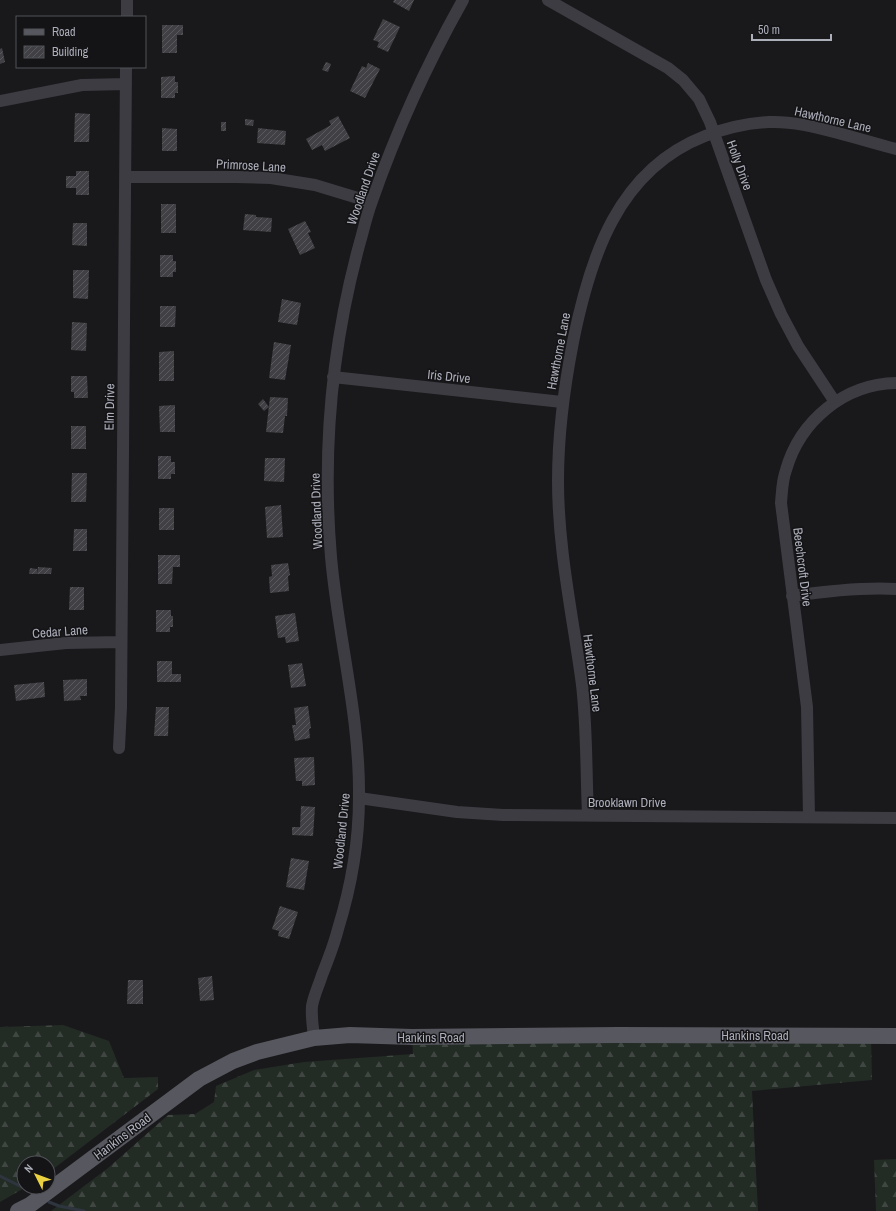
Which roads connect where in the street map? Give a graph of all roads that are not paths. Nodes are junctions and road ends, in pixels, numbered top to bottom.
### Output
1 (127, 0) edge
2 (463, 0) edge
3 (548, 0) edge
4 (127, 16) edge
5 (126, 68) edge
6 (126, 84) junction
7 (0, 101) edge
8 (713, 133) junction
9 (896, 149) edge
10 (126, 177) junction
11 (371, 202) junction
12 (333, 377) junction
13 (896, 383) edge
14 (562, 402) junction
15 (835, 402) junction
16 (896, 589) edge
17 (792, 596) junction
18 (121, 642) junction
19 (0, 650) edge
20 (119, 748) dead end
21 (359, 798) junction
22 (588, 815) junction
23 (809, 817) junction
24 (896, 818) edge
25 (896, 1036) edge
26 (314, 1038) junction
27 (18, 1211) edge

1 - 4 street
2 - 11 street, Woodland Drive
3 - 8 street, Holly Drive
5 - 6 street, Elm Drive
6 - 7 street
6 - 10 street, Elm Drive
8 - 9 street, Hawthorne Lane
8 - 14 street, Hawthorne Lane
8 - 15 street, Holly Drive
10 - 11 street, Primrose Lane
10 - 18 street, Elm Drive
11 - 12 street, Woodland Drive
12 - 14 street, Iris Drive
12 - 21 street, Woodland Drive
13 - 15 street, Beechcroft Drive
14 - 22 street, Hawthorne Lane
15 - 17 street, Beechcroft Drive
16 - 17 street
17 - 23 street, Beechcroft Drive
18 - 19 street, Cedar Lane
18 - 20 street, Elm Drive
21 - 22 street, Brooklawn Drive
21 - 26 street, Woodland Drive
22 - 23 street, Brooklawn Drive
23 - 24 street, Brooklawn Drive
25 - 26 main road, Hankins Road
26 - 27 main road, Hankins Road

